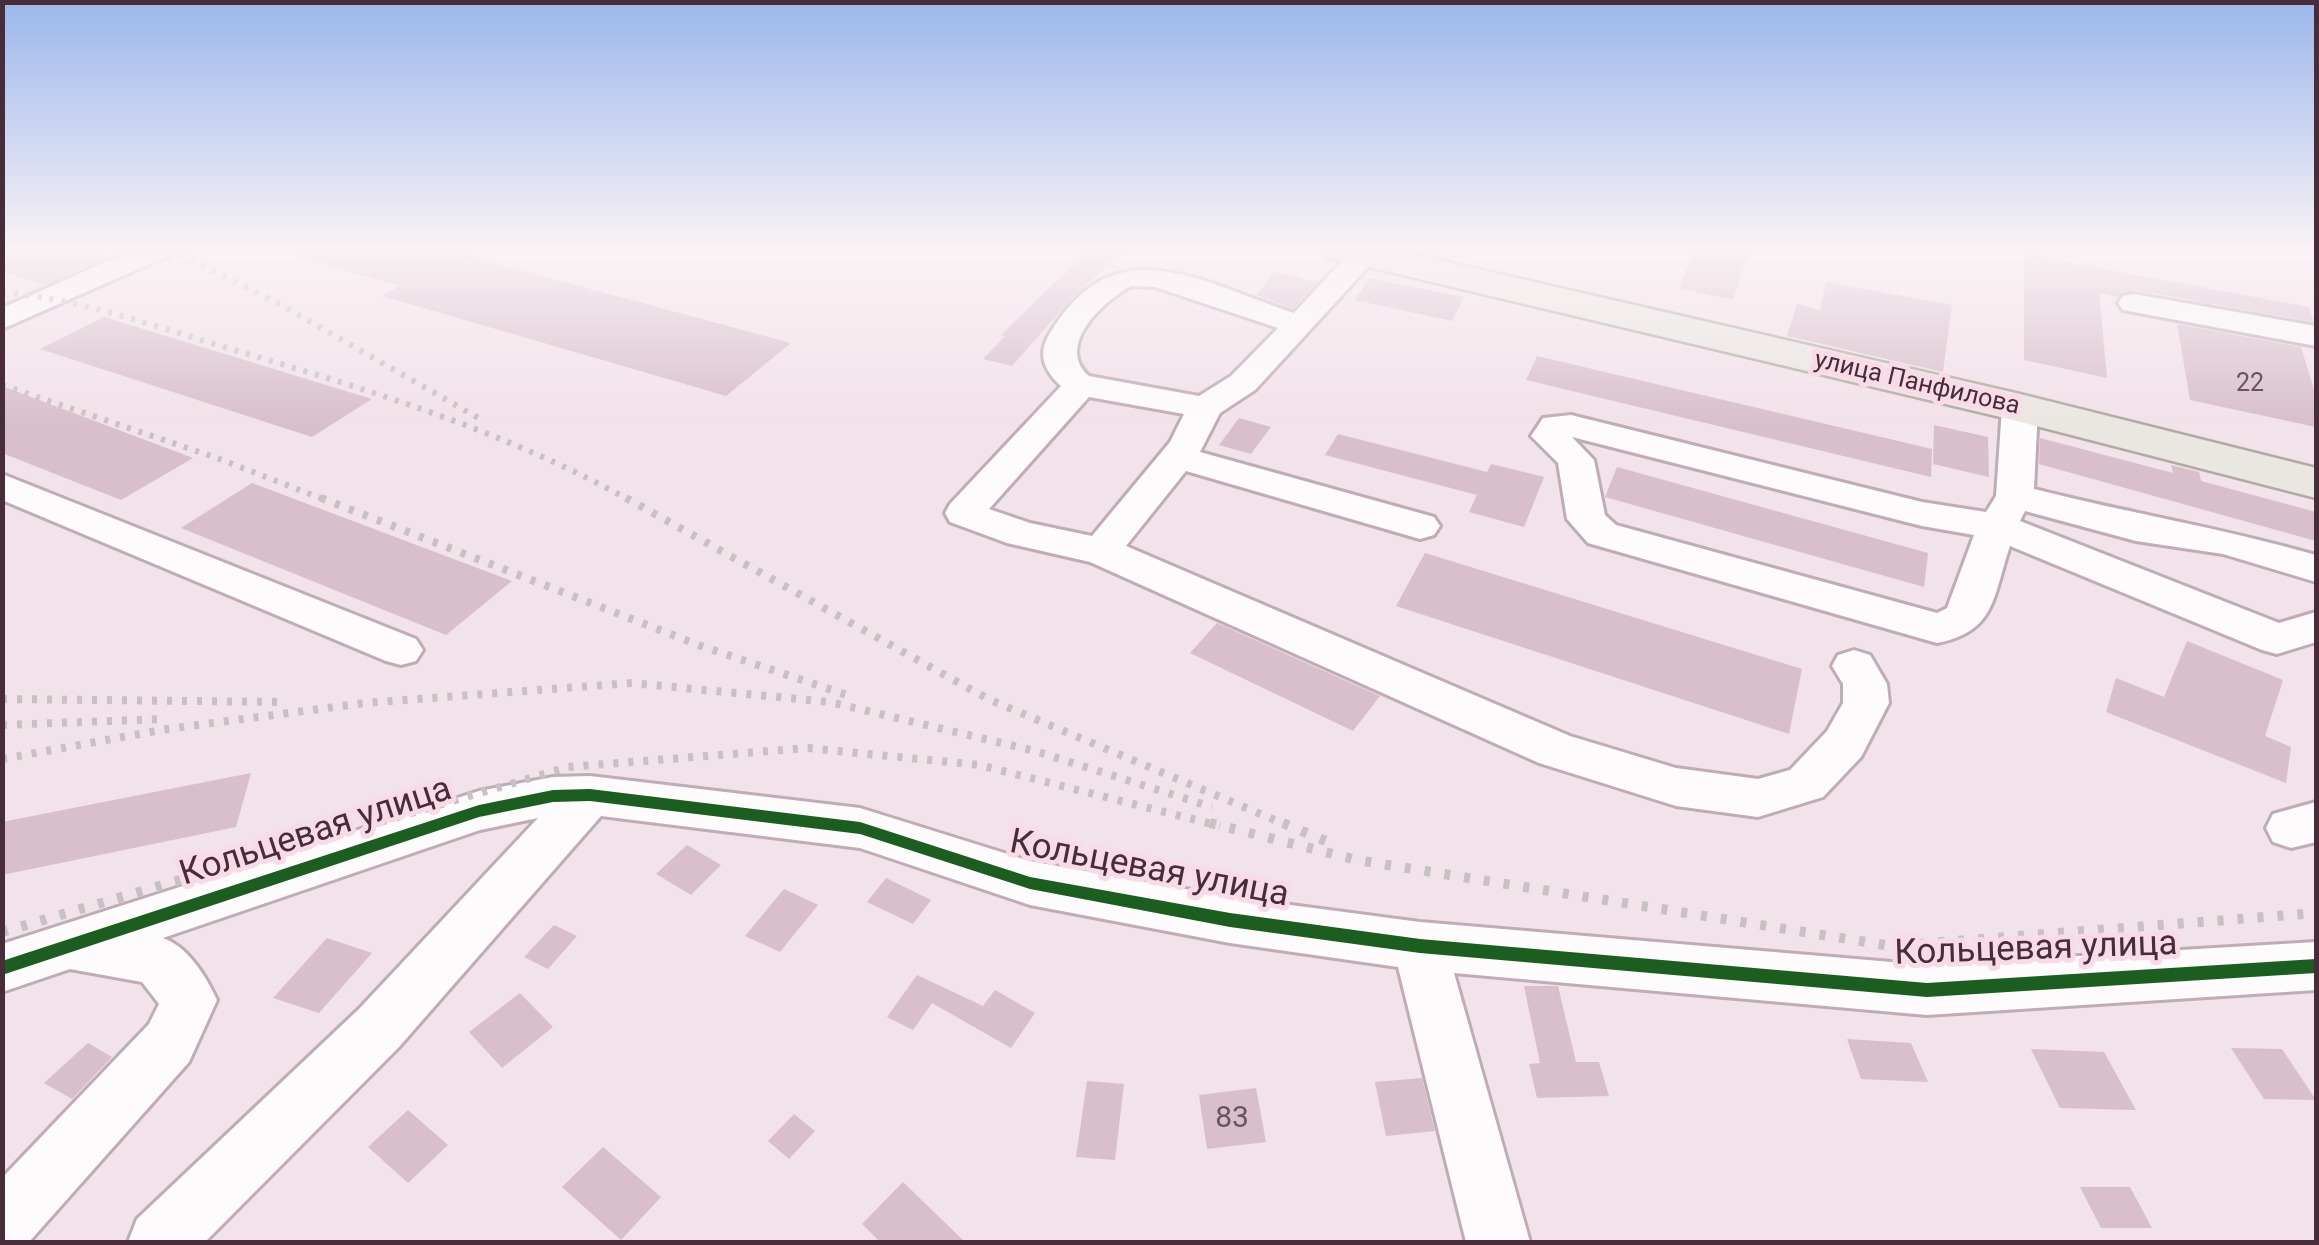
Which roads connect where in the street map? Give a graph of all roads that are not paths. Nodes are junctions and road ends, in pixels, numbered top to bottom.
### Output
1 (31, 307) edge
2 (1087, 307) edge
3 (1244, 307) edge
4 (1314, 307) edge
5 (1589, 307) edge
6 (2152, 307) edge
7 (2, 320) edge
8 (1300, 326) junction
9 (2316, 336) edge
10 (1080, 386) junction
11 (1205, 407) junction
12 (2020, 408) junction
13 (1178, 457) junction
14 (2316, 483) edge
15 (2, 486) edge
16 (2006, 511) junction
17 (1420, 526) dead end
18 (1101, 552) junction
19 (2316, 569) edge
20 (2316, 627) edge
21 (401, 650) dead end
22 (1854, 666) dead end
23 (590, 795) junction
24 (66, 946) junction
25 (1420, 946) junction
26 (2316, 966) edge
27 (2, 968) edge
28 (2, 1225) edge
29 (160, 1242) edge
30 (1498, 1242) edge

1 - 7 street
2 - 10 street
3 - 8 street
4 - 8 street
5 - 12 main road, улица Панфилова
6 - 9 street
8 - 11 street
10 - 11 street
10 - 18 street
11 - 13 street
12 - 14 main road, улица Панфилова
12 - 16 street
13 - 17 street
13 - 18 street
15 - 21 street
16 - 16 street
16 - 19 street
16 - 20 street
18 - 22 street
23 - 24 street, Кольцевая улица
23 - 25 street, Кольцевая улица
23 - 29 street
24 - 27 street, Кольцевая улица
24 - 28 street
25 - 26 street, Кольцевая улица
25 - 30 street

